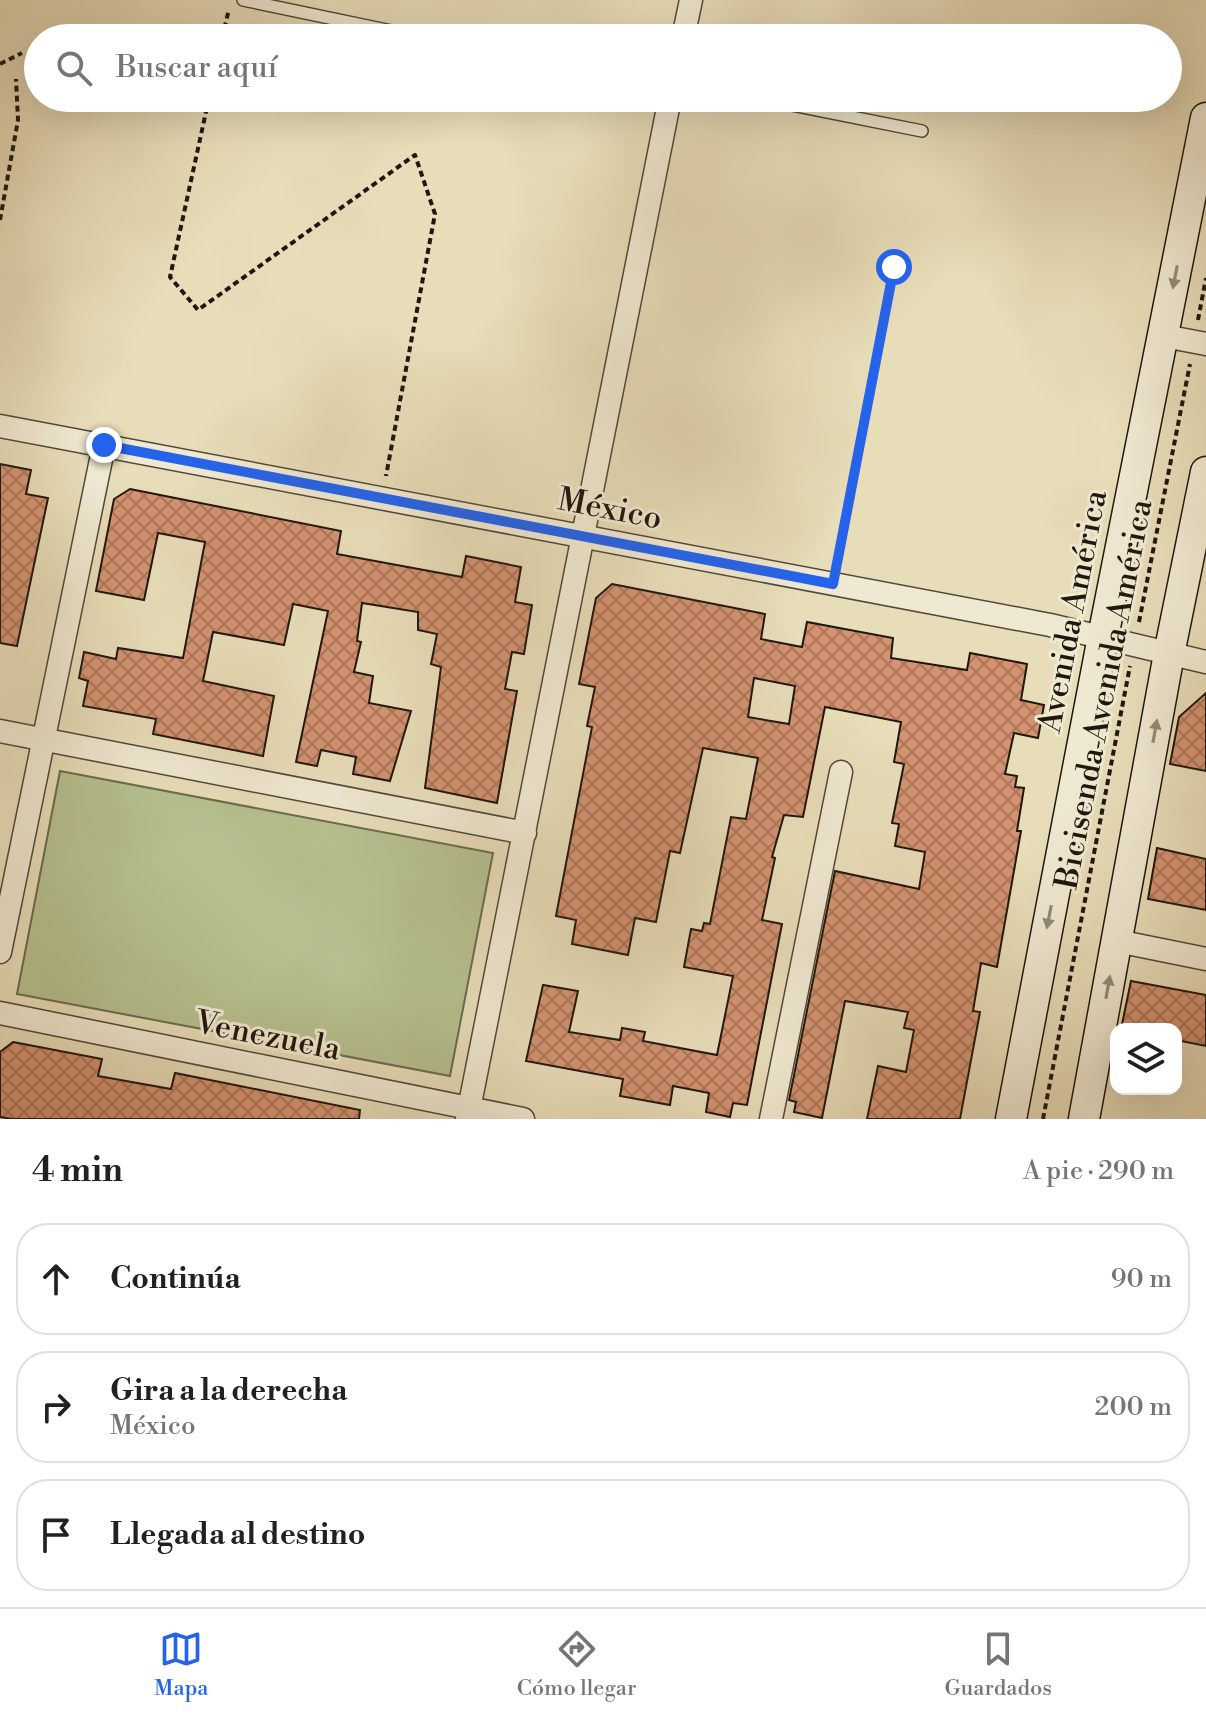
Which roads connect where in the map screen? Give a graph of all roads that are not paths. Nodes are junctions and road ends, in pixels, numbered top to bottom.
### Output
1 (243, 0) edge
2 (691, 0) edge
3 (358, 24) edge
4 (686, 24) edge
5 (667, 112) edge
6 (827, 112) edge
7 (1206, 118) edge
8 (922, 131) dead end
9 (1164, 336) junction
10 (1200, 343) edge
11 (0, 426) edge
12 (104, 445) junction
13 (1206, 472) edge
14 (583, 535) junction
15 (1103, 637) junction
16 (1169, 654) junction
17 (1206, 662) edge
18 (0, 731) edge
19 (44, 740) junction
20 (841, 772) dead end
21 (525, 833) junction
22 (1117, 941) junction
23 (0, 952) edge
24 (1206, 959) edge
25 (0, 1013) edge
26 (468, 1114) edge
27 (523, 1119) edge
28 (771, 1119) edge
29 (1011, 1119) edge
30 (1084, 1119) edge

1 - 3 lane
2 - 4 street
5 - 14 street
6 - 8 lane
7 -> 9 main road, Avenida América
9 - 10 street
9 - 15 main road, Avenida América
11 - 12 street, México
12 - 14 street, México
12 - 19 street
13 - 16 main road
14 - 15 street, México
14 - 21 street
15 - 16 street, México
15 -> 29 main road, Avenida América
16 - 17 street, México
22 -> 16 main road
18 - 19 street
19 - 21 street
19 - 23 street
20 - 28 street
21 - 26 street
22 - 24 street
30 -> 22 main road
25 - 26 street, Venezuela
26 - 27 street, Venezuela

